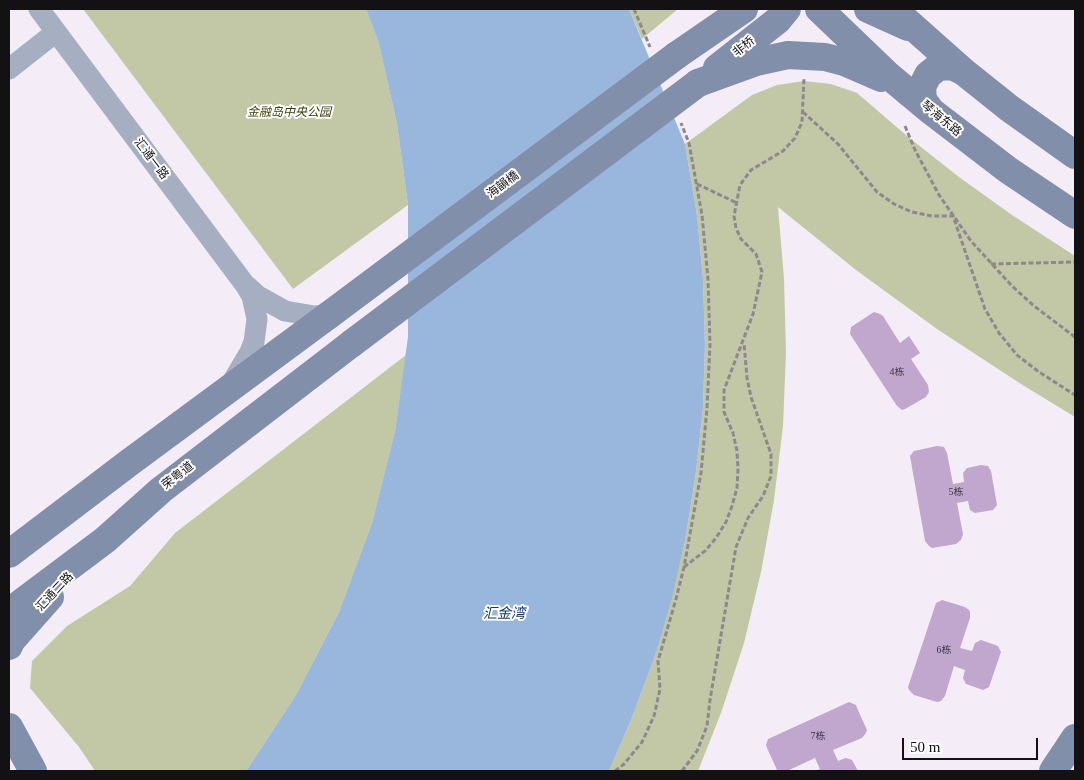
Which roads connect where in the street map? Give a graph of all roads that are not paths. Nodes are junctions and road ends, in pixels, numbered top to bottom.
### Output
1 (39, 9) edge
2 (713, 9) edge
3 (744, 9) edge
4 (788, 9) edge
5 (819, 9) edge
6 (868, 9) edge
7 (893, 9) edge
8 (916, 31) junction
9 (56, 32) junction
10 (665, 55) junction
11 (9, 69) edge
12 (964, 72) junction
13 (698, 83) junction
14 (904, 88) junction
15 (931, 111) junction
16 (1075, 155) edge
17 (1075, 215) edge
18 (246, 286) junction
19 (330, 315) junction
20 (226, 391) junction
21 (105, 540) junction
22 (9, 554) edge
23 (9, 612) edge
24 (9, 646) edge
25 (9, 727) edge
26 (1075, 738) edge
27 (33, 771) edge
28 (1054, 771) edge

1 - 9 street, 汇通一路
2 - 10 main road
3 - 10 main road
4 - 13 main road, 非桥
5 - 14 main road, 琴海东路
6 - 8 main road
7 - 8 main road
8 - 12 main road
9 - 11 street
9 - 18 street, 汇通一路
10 - 19 main road, 海韻橋, bridge
12 - 15 main road
12 - 16 main road
13 - 14 main road
13 - 21 main road, 荣粤道, bridge
14 - 15 main road, 琴海东路
15 - 17 main road, 琴海东路
18 - 19 street
18 - 20 street
19 - 20 main road
20 - 22 main road
21 - 23 main road, 荣粤道
21 - 24 main road, 汇通二路
25 - 27 main road
26 - 28 main road

